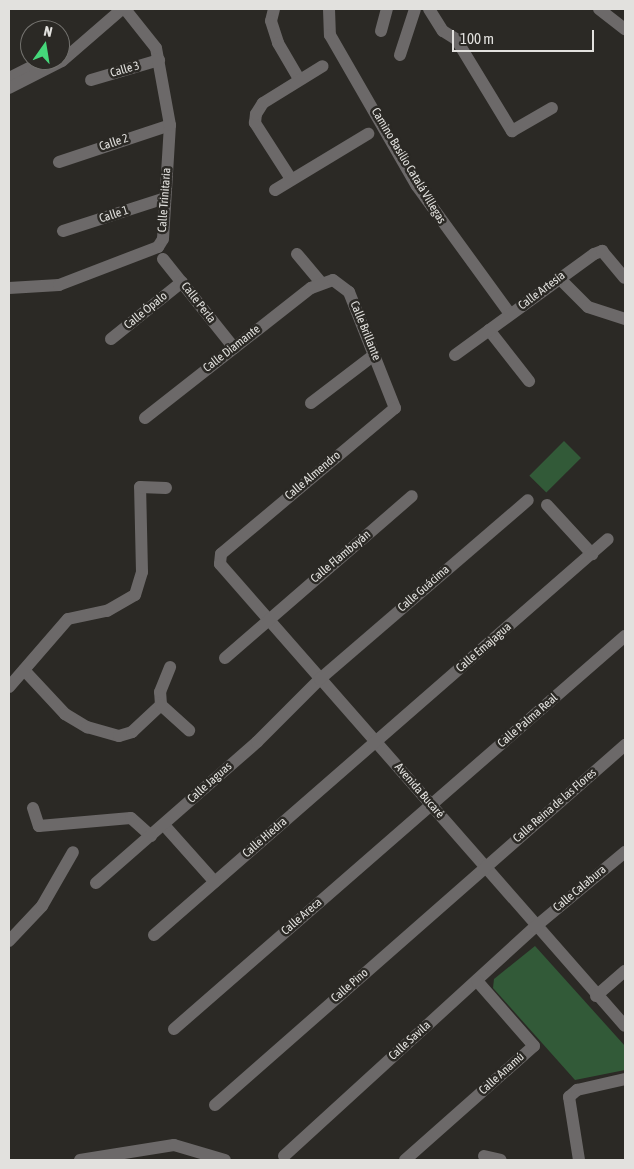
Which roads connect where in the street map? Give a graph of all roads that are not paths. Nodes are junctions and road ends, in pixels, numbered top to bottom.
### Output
1 (109, 9) edge
2 (124, 9) edge
3 (274, 9) edge
4 (329, 9) edge
5 (387, 9) edge
6 (415, 9) edge
7 (430, 9) edge
8 (599, 9) edge
9 (625, 29) edge
10 (381, 31) dead end
11 (70, 43) edge
12 (400, 55) dead end
13 (159, 60) junction
14 (323, 66) dead end
15 (25, 70) edge
16 (9, 78) edge
17 (299, 79) junction
18 (91, 80) dead end
19 (9, 88) edge
20 (552, 108) dead end
21 (170, 125) junction
22 (368, 134) dead end
23 (59, 162) dead end
24 (292, 179) junction
25 (275, 190) dead end
26 (165, 198) junction
27 (63, 232) dead end
28 (297, 254) dead end
29 (163, 259) dead end
30 (559, 278) junction
31 (625, 278) edge
32 (182, 282) junction
33 (324, 282) junction
34 (9, 288) edge
35 (510, 314) junction
36 (625, 319) edge
37 (489, 330) junction
38 (111, 339) dead end
39 (234, 348) junction
40 (374, 355) junction
41 (455, 355) dead end
42 (529, 381) dead end
43 (390, 394) joint
44 (311, 403) dead end
45 (145, 418) dead end
46 (166, 488) dead end
47 (412, 496) dead end
48 (528, 500) dead end
49 (547, 505) dead end
50 (608, 540) dead end
51 (221, 554) joint
52 (592, 554) junction
53 (269, 618) junction
54 (625, 636) edge
55 (225, 658) dead end
56 (170, 667) dead end
57 (24, 670) junction
58 (320, 679) junction
59 (9, 687) edge
60 (161, 705) junction
61 (189, 730) dead end
62 (376, 742) junction
63 (625, 745) edge
64 (431, 805) junction
65 (33, 808) dead end
66 (164, 825) junction
67 (151, 836) junction
68 (73, 852) dead end
69 (625, 852) edge
70 (485, 867) junction
71 (215, 882) junction
72 (96, 883) dead end
73 (535, 927) junction
74 (154, 935) dead end
75 (9, 940) edge
76 (625, 971) edge
77 (477, 981) junction
78 (596, 996) junction
79 (625, 1026) edge
80 (174, 1029) dead end
81 (625, 1079) edge
82 (215, 1105) dead end
83 (284, 1156) dead end
84 (484, 1156) dead end
85 (80, 1160) edge
86 (225, 1160) edge
87 (405, 1160) edge
88 (501, 1160) edge
89 (578, 1160) edge

1 - 11 street
2 - 13 street, Calle Trinitaria
2 - 19 street
3 - 17 street
4 - 35 street, Camino Basilio Catalá Villegas
5 - 10 street
6 - 12 street
7 - 20 street
8 - 9 street
13 - 18 street, Calle 3
13 - 21 street, Calle Trinitaria
14 - 17 street
15 - 16 street
17 - 24 street
21 - 23 street, Calle 2
21 - 26 street, Calle Trinitaria
22 - 24 street
24 - 25 street
26 - 27 street, Calle 1
26 - 34 street, Calle Trinitaria
28 - 33 street
29 - 32 street, Calle Perla
30 - 31 street, Calle Artesia
30 - 35 street, Calle Artesia
30 - 36 street
32 - 38 street, Calle Ópalo
32 - 39 street, Calle Perla
33 - 39 street, Calle Diamante
33 - 40 street, Calle Brillante
35 - 37 street, Calle Artesia
37 - 41 street, Calle Artesia
37 - 42 street
39 - 45 street, Calle Diamante
40 - 43 street, Calle Brillante
40 - 44 street
43 - 51 street, Calle Almendro
46 - 57 street
47 - 53 street, Calle Flamboyán
48 - 58 street, Calle Guácima
49 - 52 street
50 - 52 street, Calle Emajagua
51 - 53 street, Avenida Bucaré
52 - 62 street, Calle Emajagua
53 - 55 street, Calle Flamboyán
53 - 58 street, Avenida Bucaré
54 - 64 street, Calle Palma Real
56 - 60 street
57 - 59 street
57 - 60 street
58 - 62 street, Avenida Bucaré
58 - 66 street, Calle Jaguas
60 - 61 street
62 - 64 street, Avenida Bucaré
62 - 71 street, Calle Hiedra
63 - 70 street, Calle Reina de las Flores
64 - 70 street, Avenida Bucaré
64 - 80 street, Calle Areca
65 - 67 street
66 - 67 street, Calle Jaguas
66 - 71 street
67 - 72 street, Calle Jaguas
68 - 75 street
69 - 73 street, Calle Calabura
70 - 73 street, Avenida Bucaré
70 - 82 street, Calle Pino
71 - 74 street, Calle Hiedra
73 - 77 street, Calle Savila
73 - 78 street, Avenida Bucaré
76 - 78 street
77 - 83 street, Calle Savila
77 - 87 street, Calle Anamú
78 - 79 street, Avenida Bucaré
81 - 89 street
84 - 88 street
85 - 86 street

